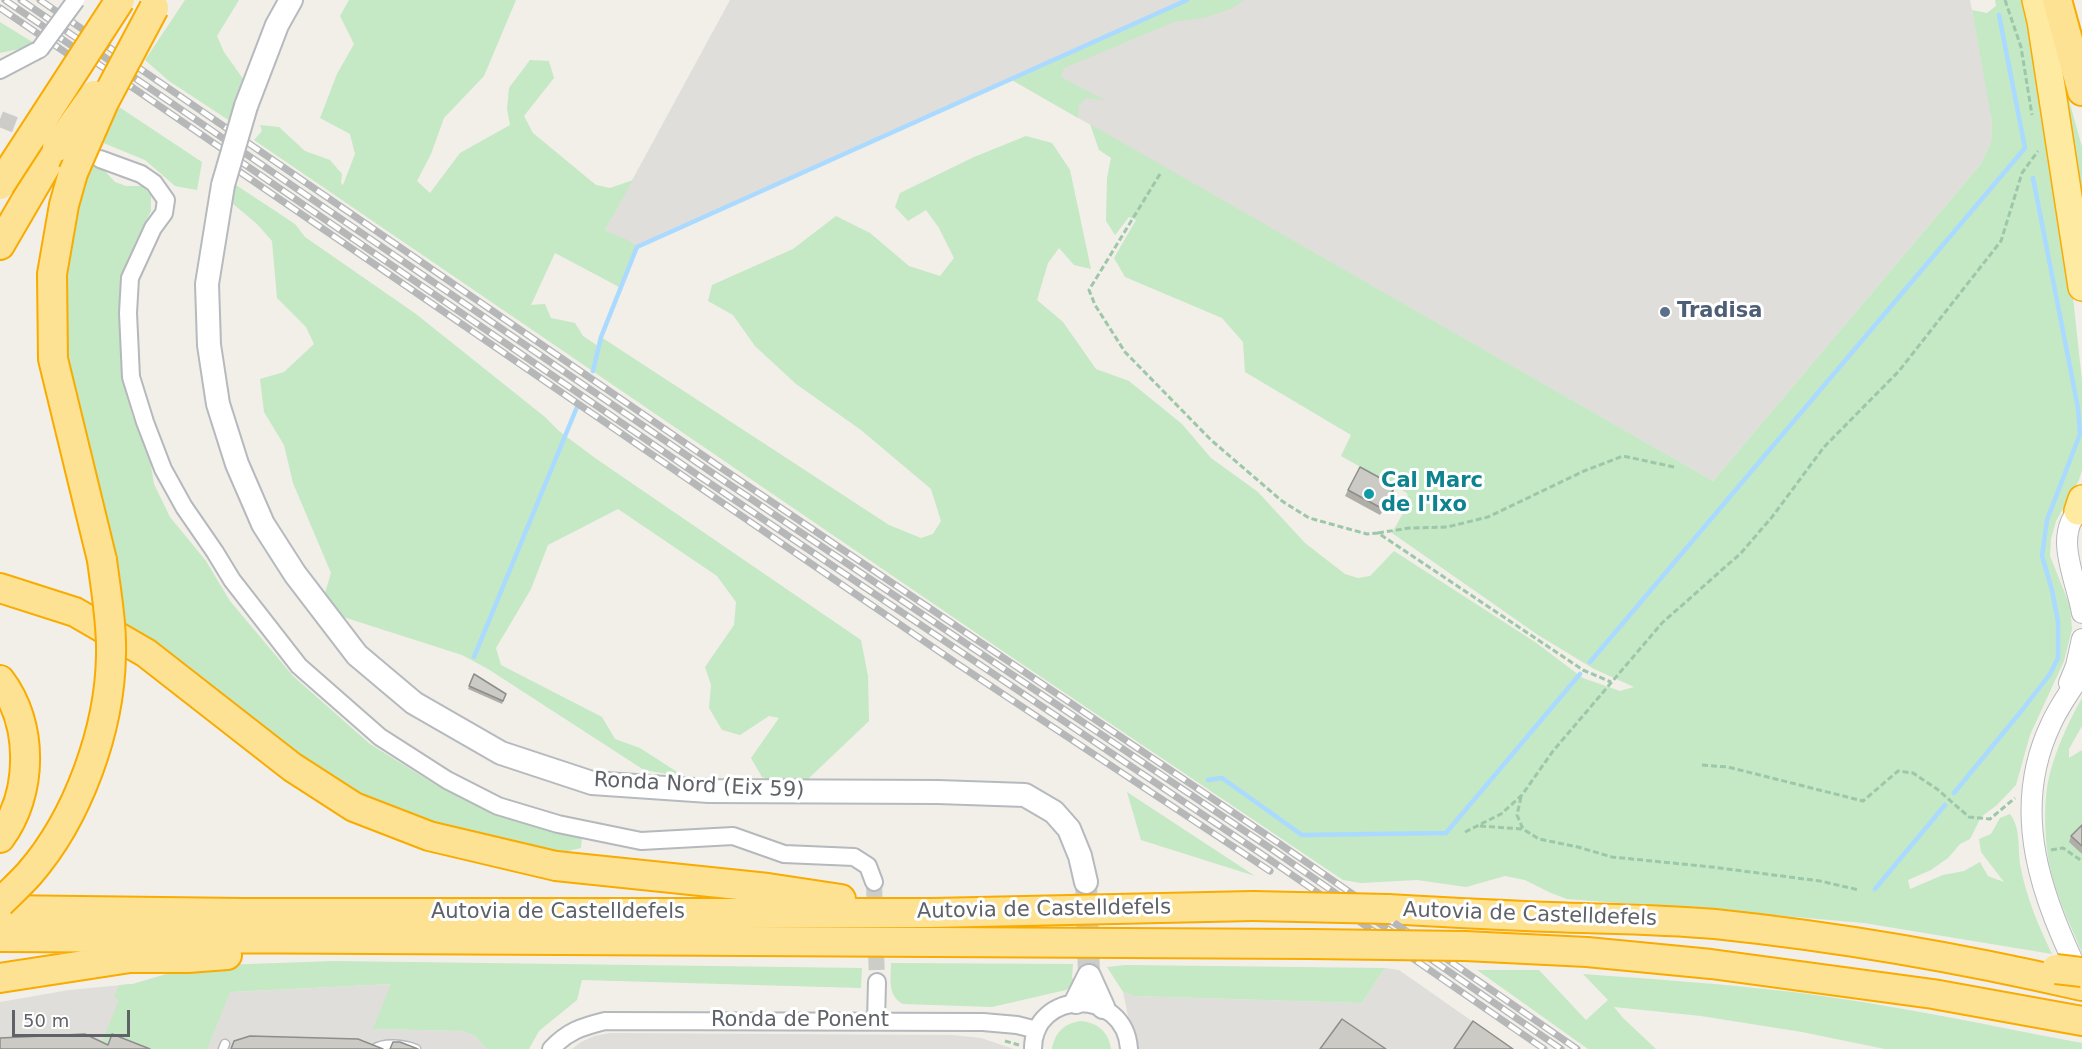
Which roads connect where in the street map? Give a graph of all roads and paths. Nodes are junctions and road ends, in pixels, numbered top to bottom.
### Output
1 (76, 0) edge
2 (120, 0) edge
3 (291, 0) edge
4 (2005, 0) edge
5 (2036, 0) edge
6 (2057, 0) edge
7 (157, 4) edge
8 (0, 70) edge
9 (2082, 90) edge
10 (2033, 118) dead end
11 (2039, 150) dead end
12 (100, 159) dead end
13 (1160, 174) dead end
14 (0, 186) edge
15 (0, 245) edge
16 (2082, 287) edge
17 (1674, 467) dead end
18 (2081, 506) edge
19 (1378, 533) junction
20 (2077, 576) edge
21 (0, 588) edge
22 (2082, 613) edge
23 (2082, 639) edge
24 (2082, 673) edge
25 (0, 680) edge
26 (1611, 682) junction
27 (2056, 713) junction
28 (1702, 765) dead end
29 (2034, 781) junction
30 (1522, 795) junction
31 (1479, 826) junction
32 (1523, 829) junction
33 (1465, 832) dead end
34 (0, 838) edge
35 (2035, 852) junction
36 (2082, 861) edge
37 (874, 882) tunnel mouth
38 (1086, 882) tunnel mouth
39 (1859, 890) dead end
40 (0, 903) edge
41 (0, 910) edge
42 (932, 913) junction
43 (0, 937) edge
44 (418, 940) junction
45 (188, 958) junction
46 (2073, 977) edge
47 (0, 978) edge
48 (877, 982) tunnel mouth
49 (0, 990) edge
50 (1076, 1002) joint
51 (1103, 1007) joint
52 (876, 1021) junction
53 (2082, 1021) edge
54 (1037, 1030) junction
55 (374, 1049) edge
56 (416, 1049) edge
57 (551, 1049) edge
58 (1033, 1049) edge
59 (1130, 1049) edge

1 - 8 street, bridge
2 - 14 highway, bridge
3 - 38 main road, Ronda Nord (Eix 59), bridge
4 - 10 path
5 - 16 highway
6 - 9 highway
7 - 15 highway, bridge
7 - 40 highway, bridge
11 - 26 path
12 - 37 street
13 - 19 path
17 - 19 path
18 - 20 street
19 - 26 path
20 - 22 street
21 - 42 highway
23 - 27 street
24 - 27 street
25 - 34 highway
26 - 30 path
27 - 29 street
28 - 29 path
29 - 35 street
30 - 31 path
30 - 32 path
31 - 32 path
31 - 33 path
32 - 39 path
35 - 36 path
35 - 46 street
41 - 42 highway, Autovia de Castelldefels
42 - 46 highway, Autovia de Castelldefels, bridge
43 - 44 highway, Autovia de Castelldefels
44 - 45 highway
44 - 53 highway, Autovia de Castelldefels, bridge
45 - 47 highway
45 - 49 highway
48 - 52 street
50 - 51 main road
50 - 54 street
51 - 59 street
52 - 54 street, Ronda de Ponent
52 - 57 street, Ronda de Ponent
54 - 58 street
55 - 56 lane

